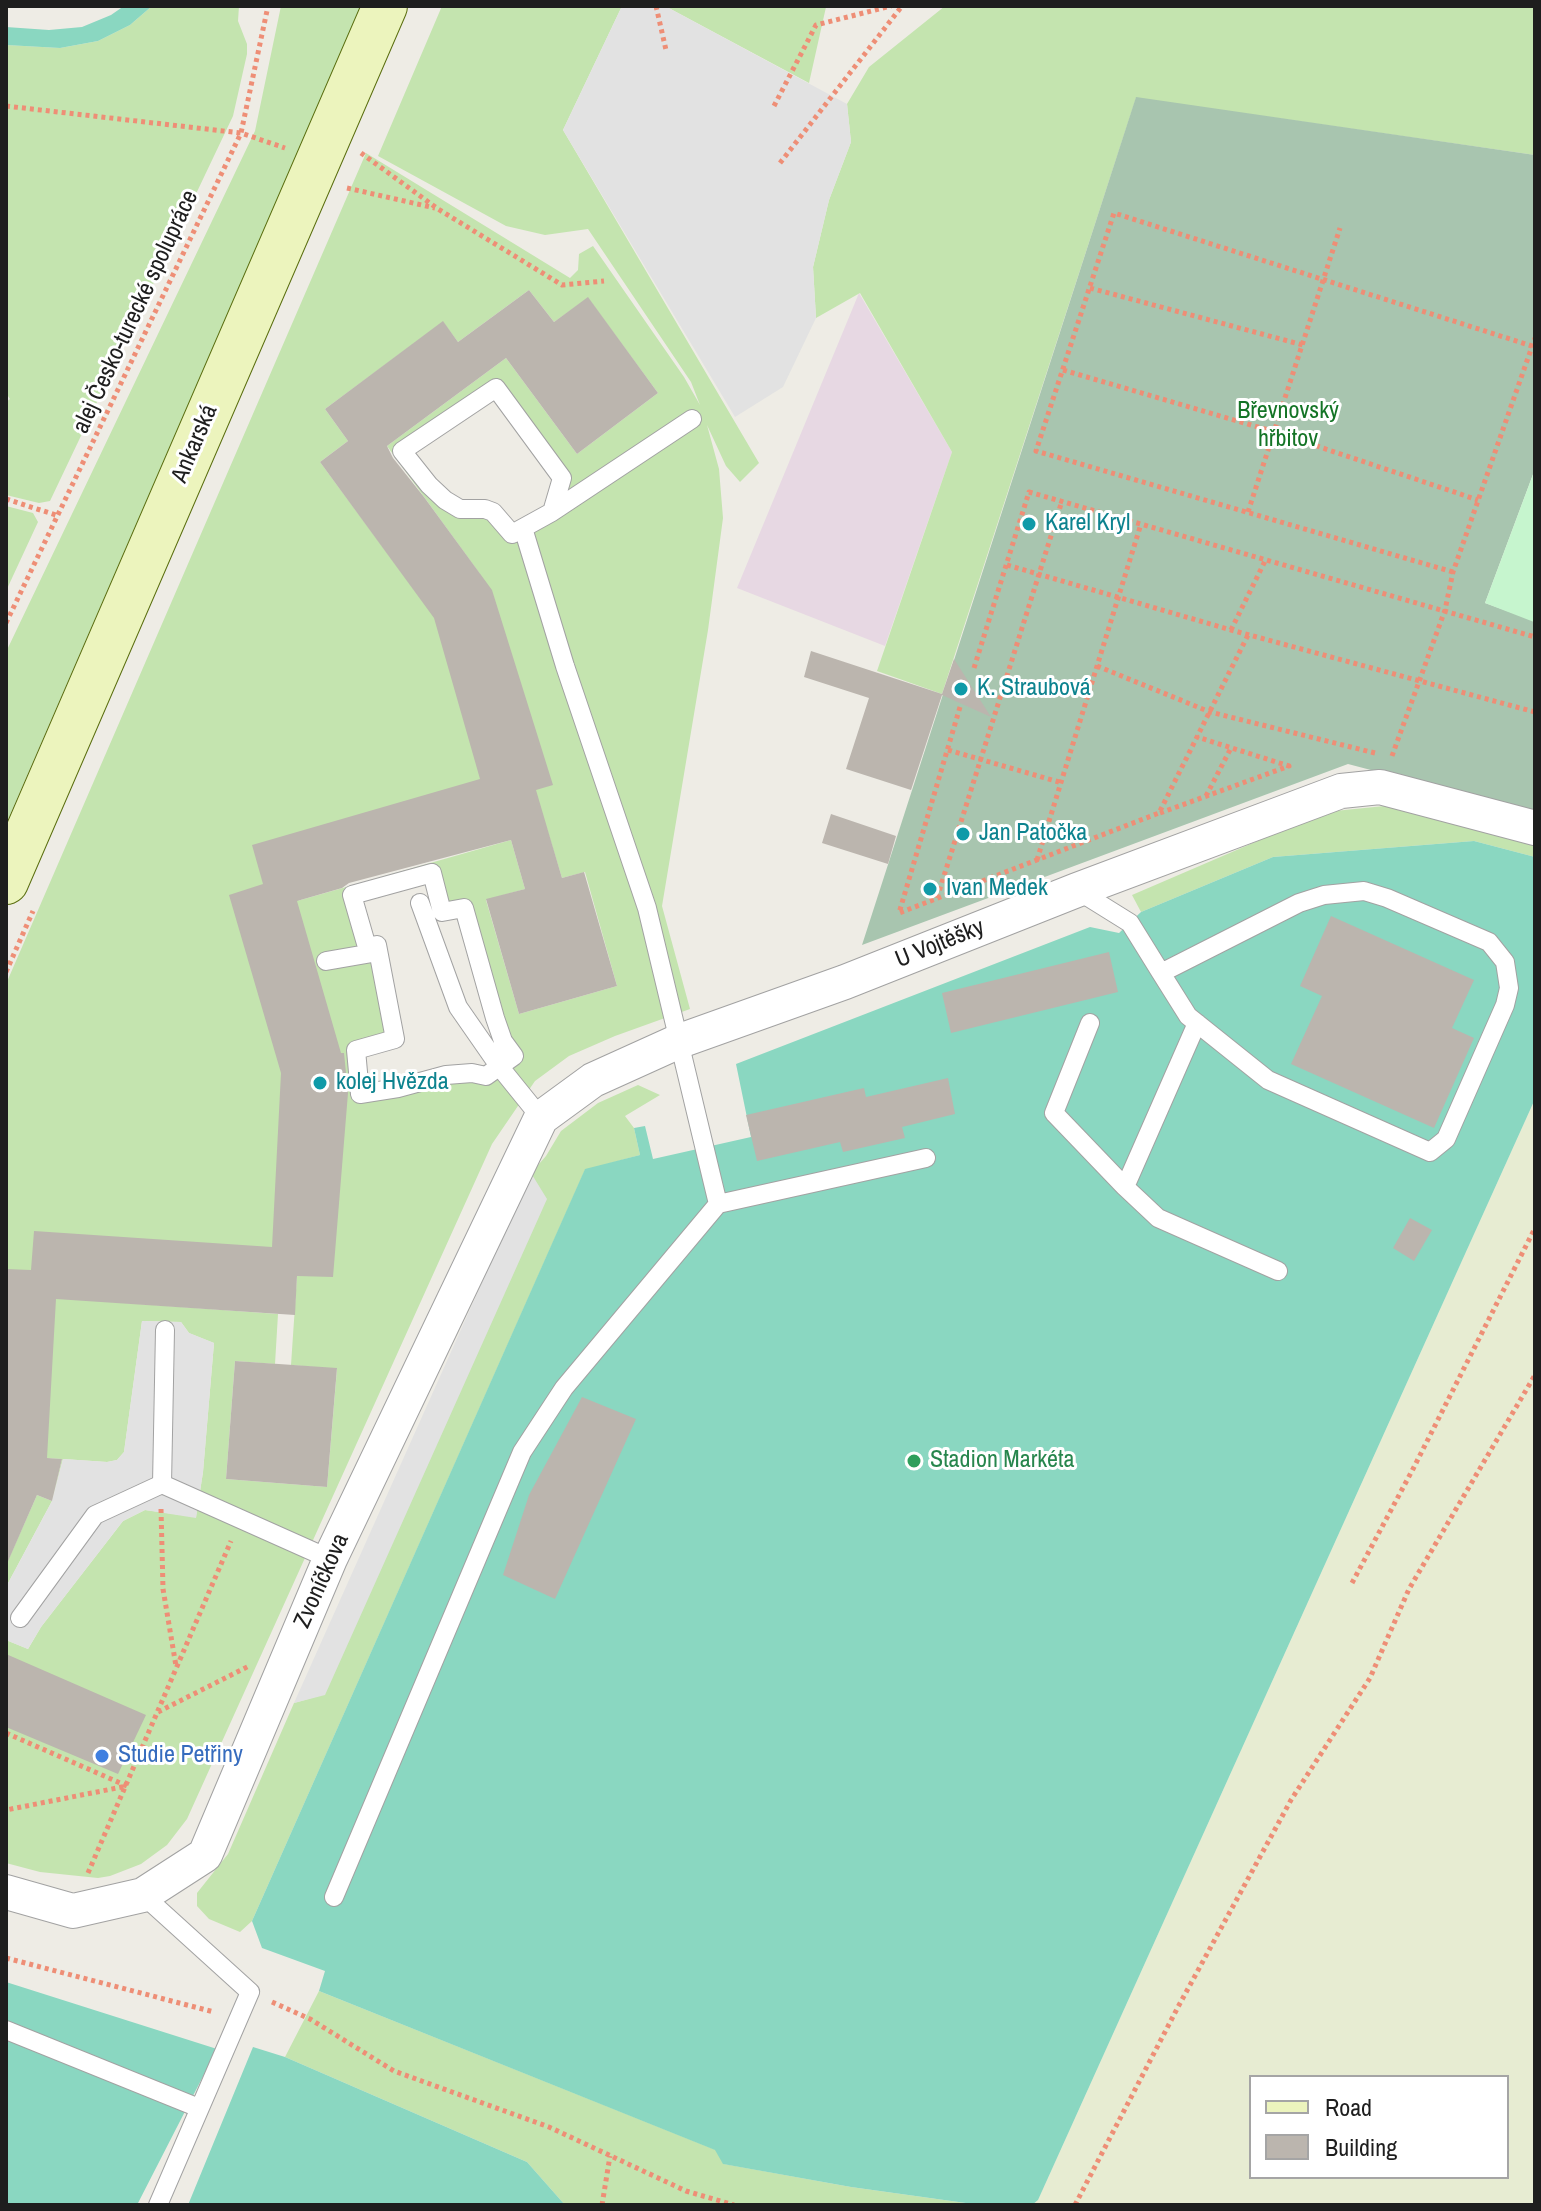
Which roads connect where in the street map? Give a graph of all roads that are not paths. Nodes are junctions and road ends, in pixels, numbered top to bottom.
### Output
1 (385, 6) edge
2 (692, 419) dead end
3 (552, 512) junction
4 (523, 528) junction
5 (1535, 828) edge
6 (6, 882) edge
7 (1077, 890) junction
8 (420, 903) dead end
9 (378, 952) junction
10 (326, 961) dead end
11 (1161, 973) junction
12 (1090, 1023) dead end
13 (1197, 1023) junction
14 (677, 1042) junction
15 (499, 1066) junction
16 (541, 1118) junction
17 (926, 1158) dead end
18 (1125, 1187) junction
19 (718, 1204) junction
20 (1278, 1271) dead end
21 (165, 1330) dead end
22 (162, 1484) junction
23 (330, 1559) junction
24 (20, 1618) dead end
25 (6, 1892) edge
26 (143, 1895) junction
27 (334, 1897) dead end
28 (6, 2030) edge
29 (199, 2108) junction
30 (158, 2205) edge

1 - 6 street, Ankarská
2 - 3 lane
3 - 4 lane
3 - 4 lane
4 - 14 lane
5 - 7 street, U Vojtěšky
7 - 11 lane
7 - 14 street, U Vojtěšky
8 - 15 lane
9 - 10 lane
9 - 15 lane
9 - 15 lane
11 - 13 lane
11 - 13 lane
12 - 18 lane
13 - 18 lane
14 - 16 street, U Vojtěšky
14 - 19 lane
15 - 16 lane
16 - 23 street, Zvoníčkova
17 - 19 lane
18 - 20 lane
19 - 27 lane
21 - 22 lane
22 - 23 lane
22 - 24 lane
23 - 26 street, Zvoníčkova
25 - 26 street, Zvoníčkova
26 - 29 lane
28 - 29 lane
29 - 30 lane

